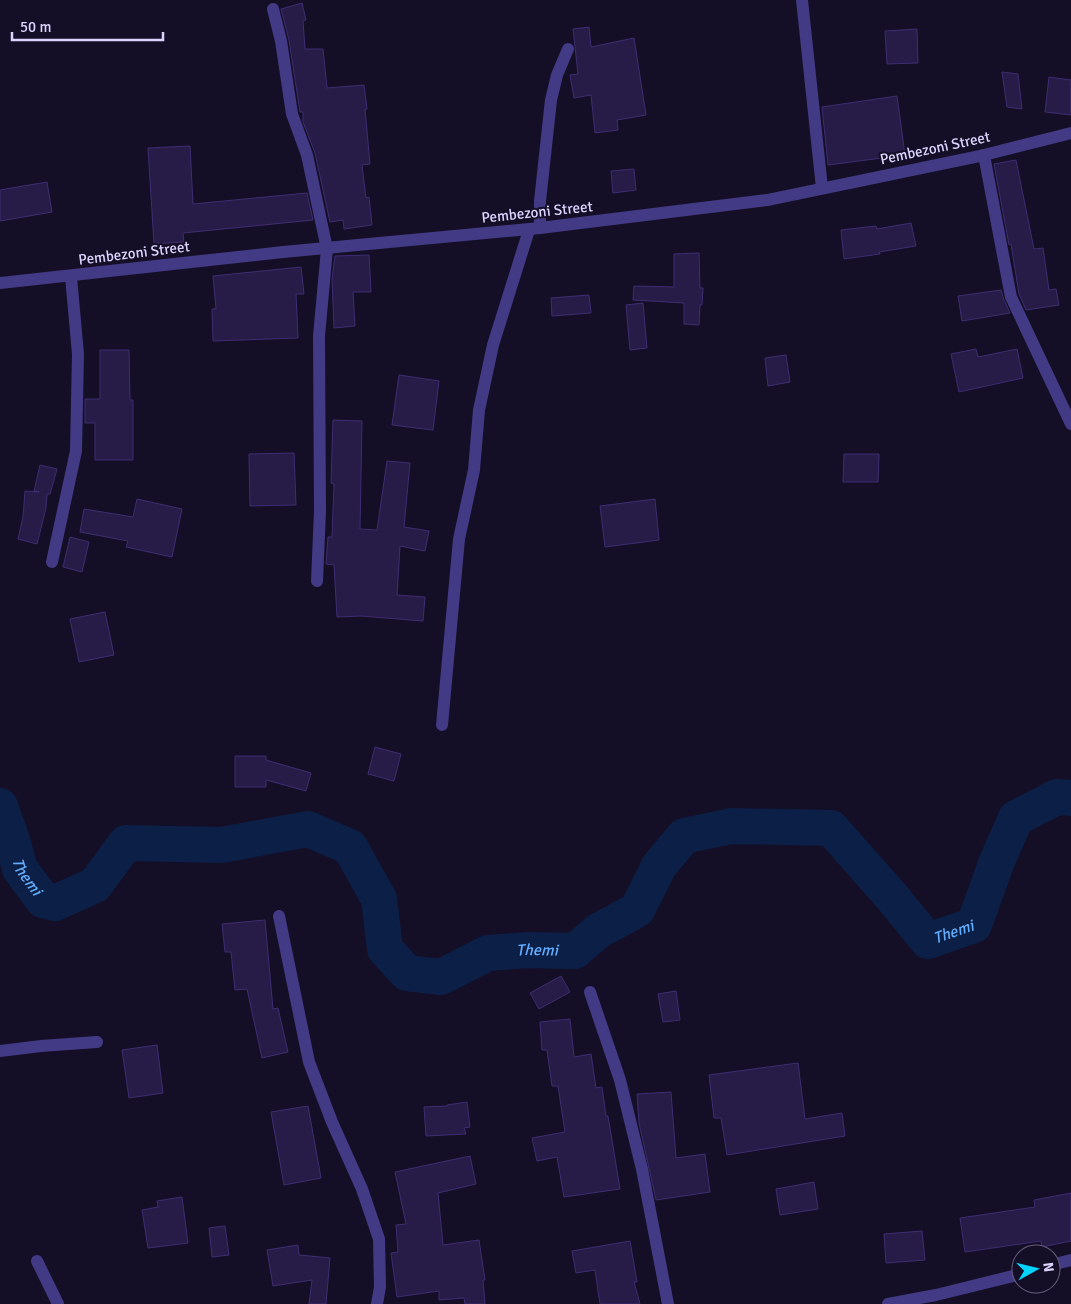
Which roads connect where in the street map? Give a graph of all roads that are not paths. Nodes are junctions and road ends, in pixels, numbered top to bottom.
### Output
1 (802, 0) edge
2 (273, 9) dead end
3 (568, 49) dead end
4 (1071, 133) edge
5 (984, 155) junction
6 (822, 188) junction
7 (535, 229) junction
8 (327, 249) junction
9 (71, 277) junction
10 (0, 283) edge
11 (1071, 424) edge
12 (52, 562) dead end
13 (317, 580) dead end
14 (442, 725) dead end
15 (279, 916) dead end
16 (590, 992) dead end
17 (97, 1042) dead end
18 (0, 1051) edge
19 (37, 1261) dead end
20 (1011, 1277) edge
21 (938, 1300) edge
22 (58, 1304) edge
23 (377, 1304) edge
24 (668, 1304) edge
25 (888, 1304) edge

1 - 6 street
2 - 8 street
3 - 7 street
4 - 5 street, Pembezoni Street
5 - 6 street, Pembezoni Street
5 - 11 street
6 - 7 street, Pembezoni Street
7 - 8 street, Pembezoni Street
7 - 14 street
8 - 9 street, Pembezoni Street
8 - 13 street
9 - 10 street, Pembezoni Street
9 - 12 street
15 - 23 street
16 - 24 street
17 - 18 street
19 - 22 street
20 - 21 street
21 - 25 street

